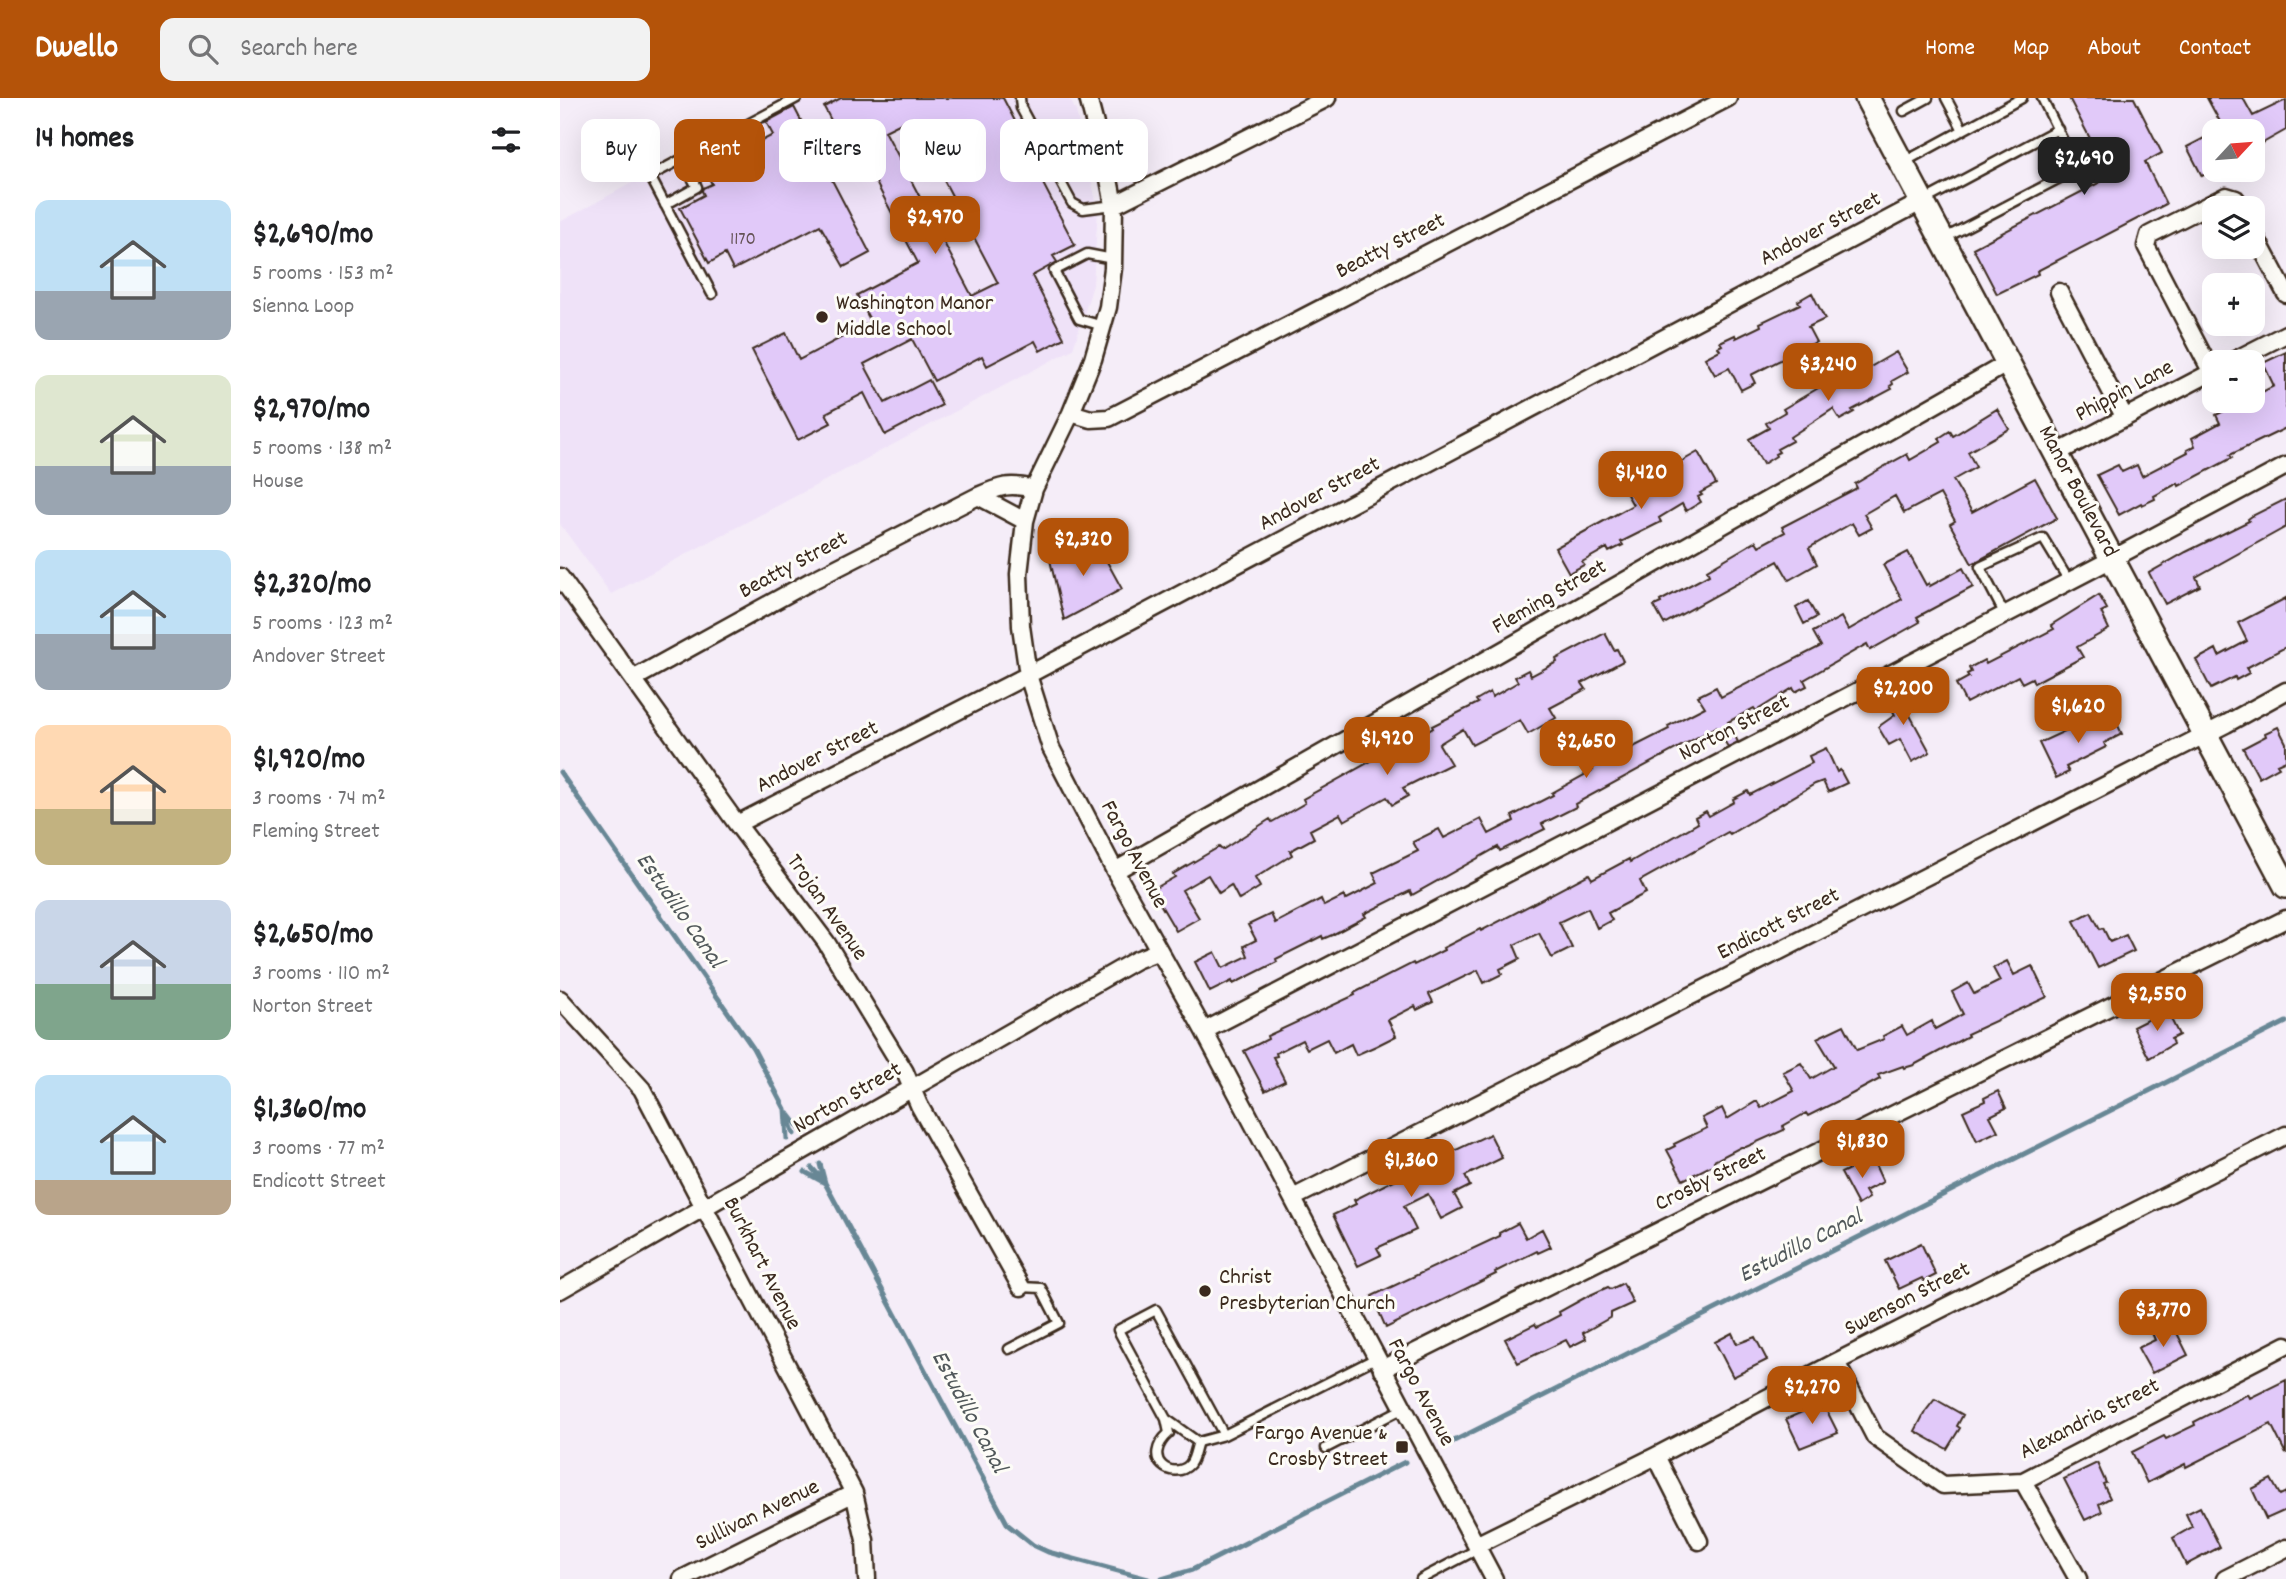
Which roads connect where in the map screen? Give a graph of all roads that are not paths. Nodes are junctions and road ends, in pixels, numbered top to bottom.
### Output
1 (797, 98) edge
2 (1020, 98) edge
3 (1088, 98) edge
4 (1327, 98) edge
5 (1728, 98) edge
6 (1867, 98) edge
7 (1928, 98) edge
8 (1946, 98) edge
9 (2022, 98) edge
10 (2042, 98) edge
11 (1904, 111) dead end
12 (757, 119) edge
13 (2058, 129) junction
14 (1963, 130) junction
15 (674, 163) edge
16 (1901, 163) junction
17 (695, 182) edge
18 (1922, 202) junction
19 (665, 205) junction
20 (1114, 205) junction
21 (2202, 208) edge
22 (1942, 240) junction
23 (2265, 254) edge
24 (1113, 259) junction
25 (2059, 292) dead end
26 (712, 294) dead end
27 (2286, 294) edge
28 (1103, 326) junction
29 (2286, 334) edge
30 (2255, 350) edge
31 (2202, 351) edge
32 (2008, 363) junction
33 (2202, 378) edge
34 (1070, 413) junction
35 (2125, 418) junction
36 (2057, 453) junction
37 (2286, 466) edge
38 (1034, 488) junction
39 (978, 496) junction
40 (1025, 521) junction
41 (2112, 559) junction
42 (560, 577) edge
43 (2069, 581) junction
44 (2005, 615) junction
45 (1028, 676) junction
46 (633, 679) junction
47 (2286, 691) edge
48 (2204, 734) junction
49 (737, 824) junction
50 (1115, 871) junction
51 (2286, 886) edge
52 (2286, 919) edge
53 (1159, 951) junction
54 (560, 999) edge
55 (1204, 1031) junction
56 (913, 1087) junction
57 (2286, 1135) edge
58 (1293, 1198) junction
59 (706, 1206) junction
60 (1021, 1287) joint
61 (560, 1290) edge
62 (2286, 1345) edge
63 (1009, 1349) dead end
64 (1836, 1362) junction
65 (1379, 1364) junction
66 (1402, 1409) junction
67 (1166, 1419) junction
68 (1224, 1435) junction
69 (1198, 1442) junction
70 (1326, 1448) dead end
71 (1656, 1456) junction
72 (2023, 1481) junction
73 (854, 1493) junction
74 (1699, 1541) dead end
75 (1477, 1547) junction
76 (2286, 1548) edge
77 (682, 1579) edge
78 (867, 1579) edge
79 (1422, 1579) edge
80 (1494, 1579) edge
81 (2078, 1579) edge
82 (2225, 1579) edge

1 - 12 lane
2 - 20 lane
3 - 20 street, Fargo Avenue
4 - 20 street
5 - 34 street, Beatty Street
6 - 16 street, Manor Boulevard
7 - 11 lane
8 - 14 lane
9 - 14 lane
10 - 13 lane
13 - 18 lane
13 - 22 lane
14 - 16 lane
15 - 19 lane
16 - 18 street, Manor Boulevard
17 - 19 lane
18 - 22 street, Manor Boulevard
18 - 45 street, Andover Street
19 - 26 lane
20 - 24 street, Fargo Avenue
21 - 31 street
22 - 32 street, Manor Boulevard
23 - 27 street
24 - 28 street, Fargo Avenue
24 - 28 lane
25 - 35 street
28 - 34 street, Fargo Avenue
29 - 30 street
32 - 36 street, Manor Boulevard
32 - 50 street, Fleming Street
33 - 35 street, Phippin Lane
34 - 38 street, Fargo Avenue
35 - 36 street, Phippin Lane
36 - 41 street, Manor Boulevard
37 - 41 street, Norton Street
38 - 39 street, Beatty Street
38 - 40 street, Fargo Avenue
39 - 40 street
39 - 46 street, Beatty Street
40 - 45 street, Fargo Avenue
41 - 43 street, Norton Street
41 - 48 street, Manor Boulevard
42 - 46 street, Trojan Avenue
43 - 44 street, Norton Street
43 - 44 lane
44 - 55 street, Norton Street
45 - 49 street, Andover Street
45 - 50 street, Fargo Avenue
46 - 49 street, Trojan Avenue
47 - 48 street, Endicott Street
48 - 51 street, Manor Boulevard
48 - 58 street, Endicott Street
49 - 56 street, Trojan Avenue
50 - 53 street, Fargo Avenue
52 - 65 street, Crosby Street
53 - 55 street, Fargo Avenue
53 - 56 street, Norton Street
54 - 59 street, Burkhart Avenue
55 - 58 street, Fargo Avenue
56 - 59 street, Norton Street
56 - 60 street, Trojan Avenue
57 - 64 street, Swenson Street
58 - 65 street, Fargo Avenue
59 - 61 street, Norton Street
59 - 73 street, Burkhart Avenue
60 - 63 lane
62 - 72 street, Alexandria Street
64 - 71 street, Swenson Street
64 - 72 street, Alexandria Street
65 - 66 street, Fargo Avenue
65 - 68 lane
66 - 70 lane
66 - 75 street, Fargo Avenue
67 - 68 lane
67 - 69 lane
67 - 69 lane
68 - 69 lane
71 - 74 street
71 - 75 street, Swenson Street
72 - 81 street
73 - 77 street, Sullivan Avenue
73 - 78 street, Burkhart Avenue
75 - 79 lane
75 - 80 street, Fargo Avenue
76 - 82 street

